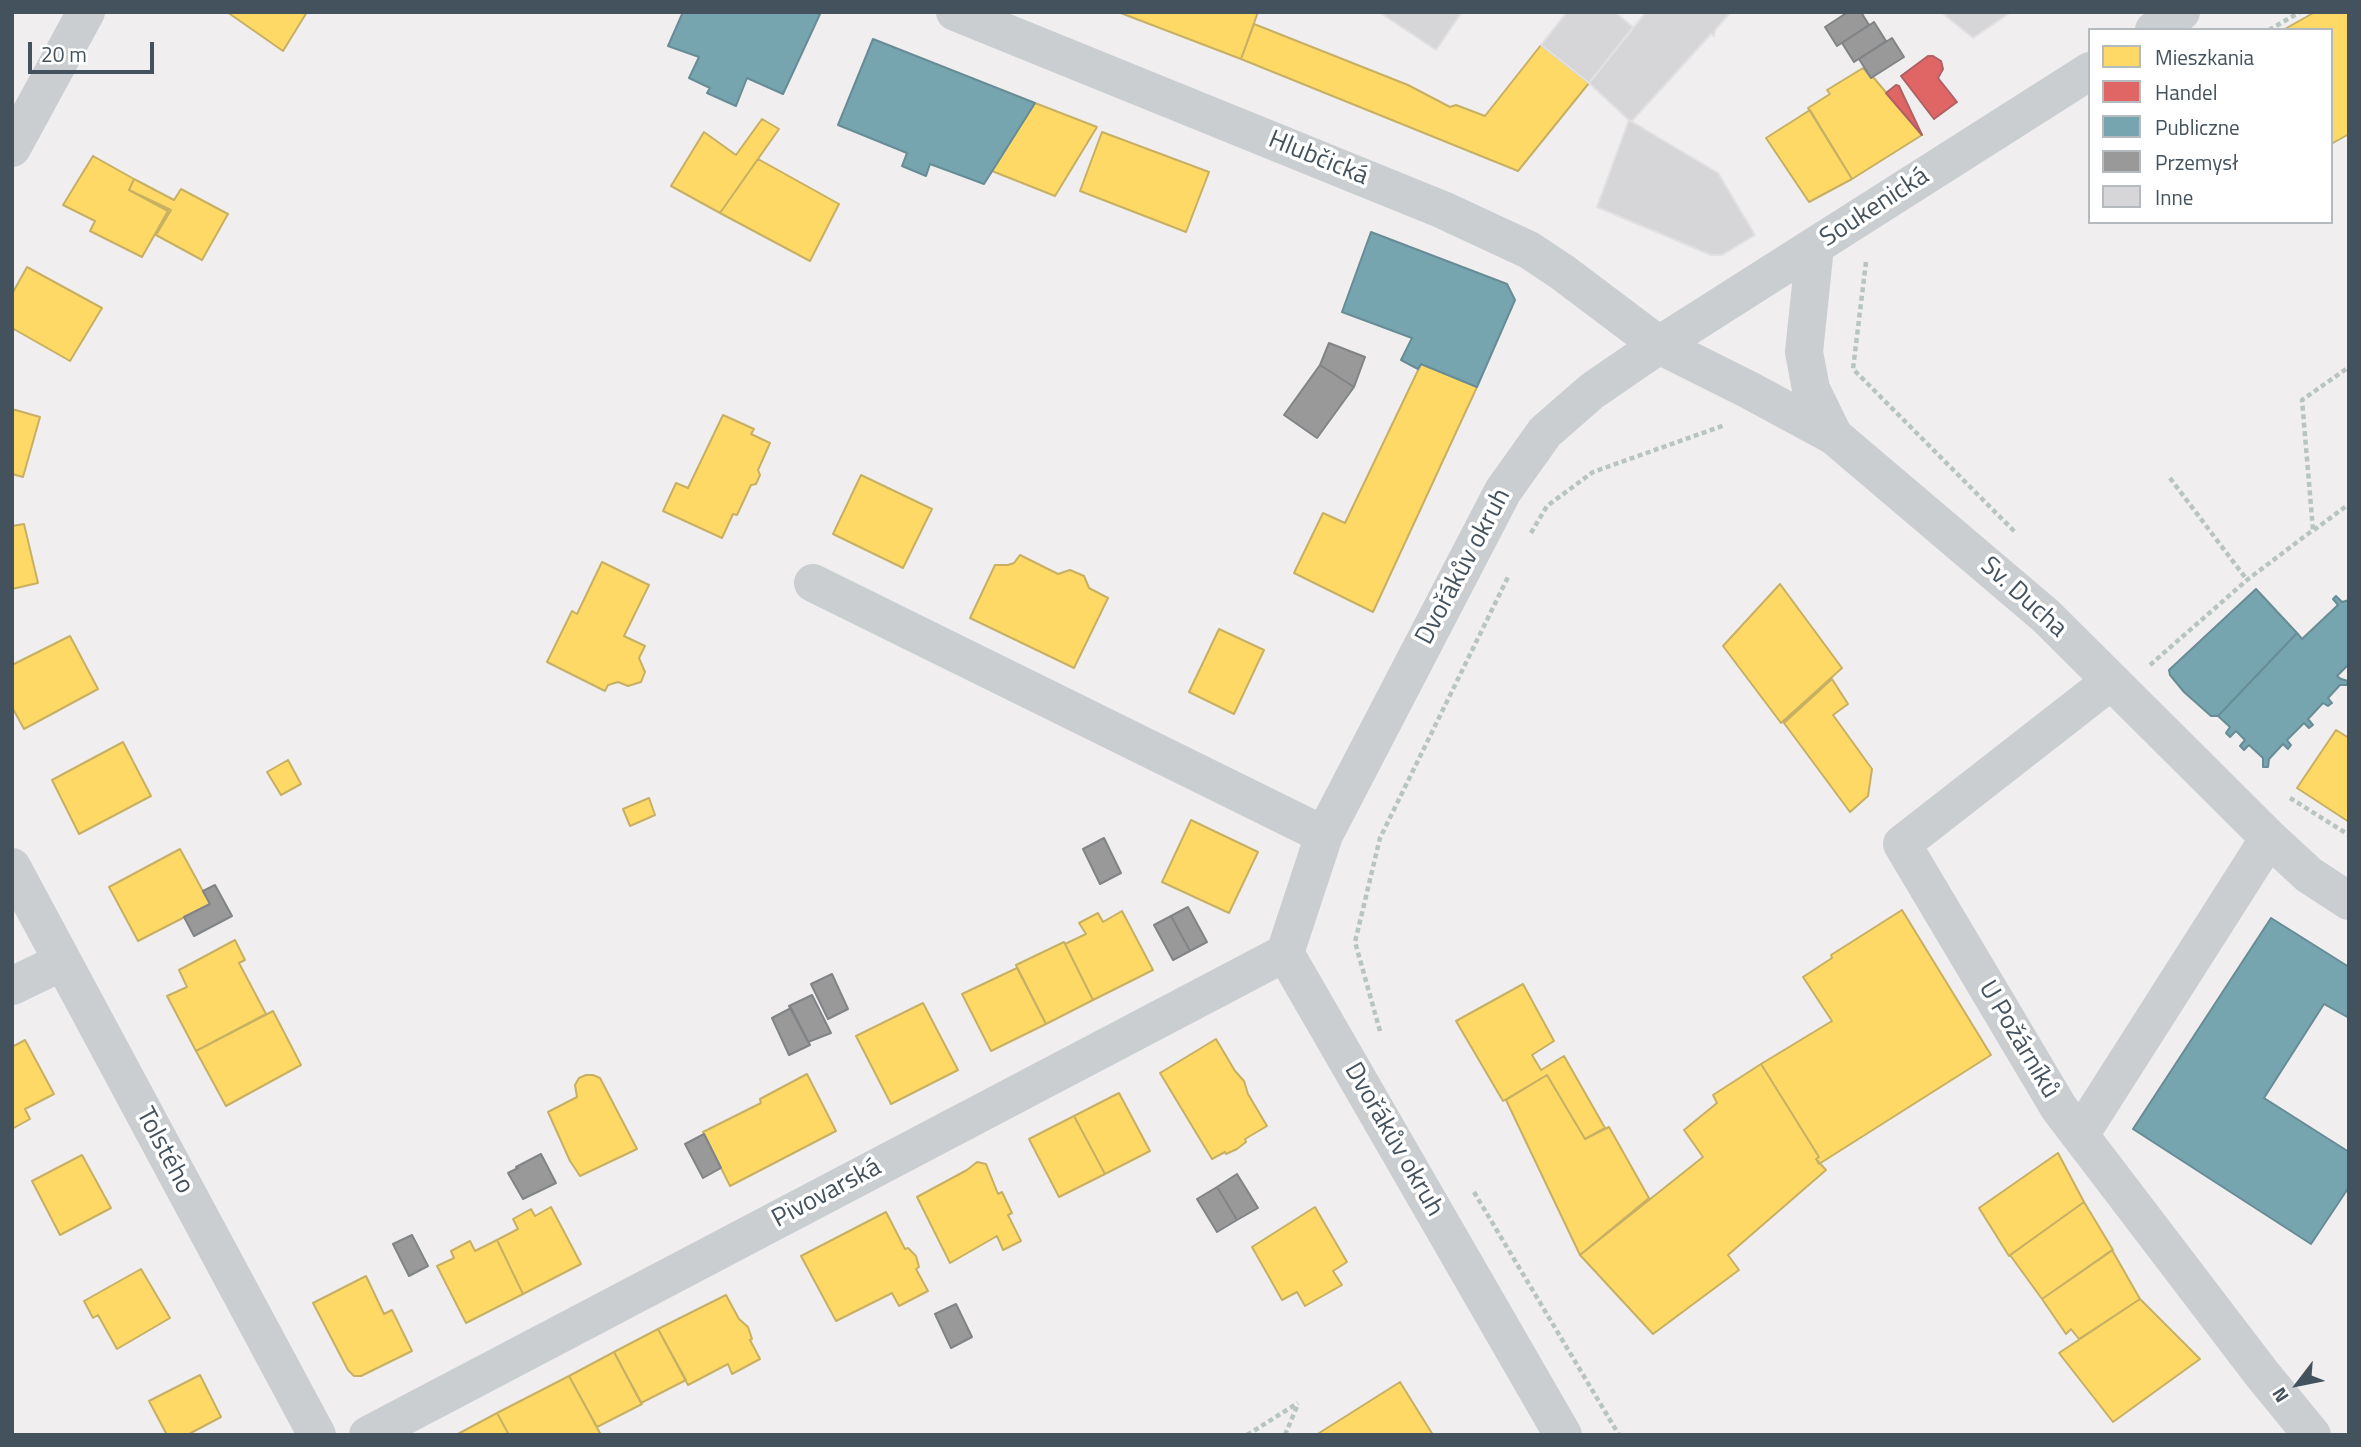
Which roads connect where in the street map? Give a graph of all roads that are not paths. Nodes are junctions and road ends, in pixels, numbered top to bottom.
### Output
1 (86, 12) edge
2 (956, 12) edge
3 (2181, 12) edge
4 (2157, 28) edge
5 (2088, 72) edge
6 (12, 148) edge
7 (1815, 247) junction
8 (1659, 345) junction
9 (1834, 436) junction
10 (813, 583) dead end
11 (2111, 681) junction
12 (1324, 835) junction
13 (2269, 838) junction
14 (12, 867) edge
15 (2349, 901) edge
16 (1285, 953) junction
17 (62, 962) junction
18 (12, 986) edge
19 (2080, 1135) junction
20 (317, 1435) edge
21 (368, 1435) edge
22 (1563, 1435) edge
23 (2312, 1435) edge

1 - 6 street
2 - 8 street, Hlubčická
3 - 4 street
5 - 7 street, Soukenická
7 - 8 street, Soukenická
7 - 9 street
8 - 9 street, Sv. Ducha
8 - 12 street, Dvořákův okruh
9 - 11 street, Sv. Ducha
10 - 12 street
11 - 13 street, Sv. Ducha
11 - 19 street, U Požárníků
12 - 16 street, Dvořákův okruh
13 - 15 street, Sv. Ducha
13 - 19 street
14 - 17 street, Tolstého
16 - 21 street, Pivovarská
16 - 22 street, Dvořákův okruh
17 - 18 street
17 - 20 street, Tolstého
19 - 23 street, U Požárníků

